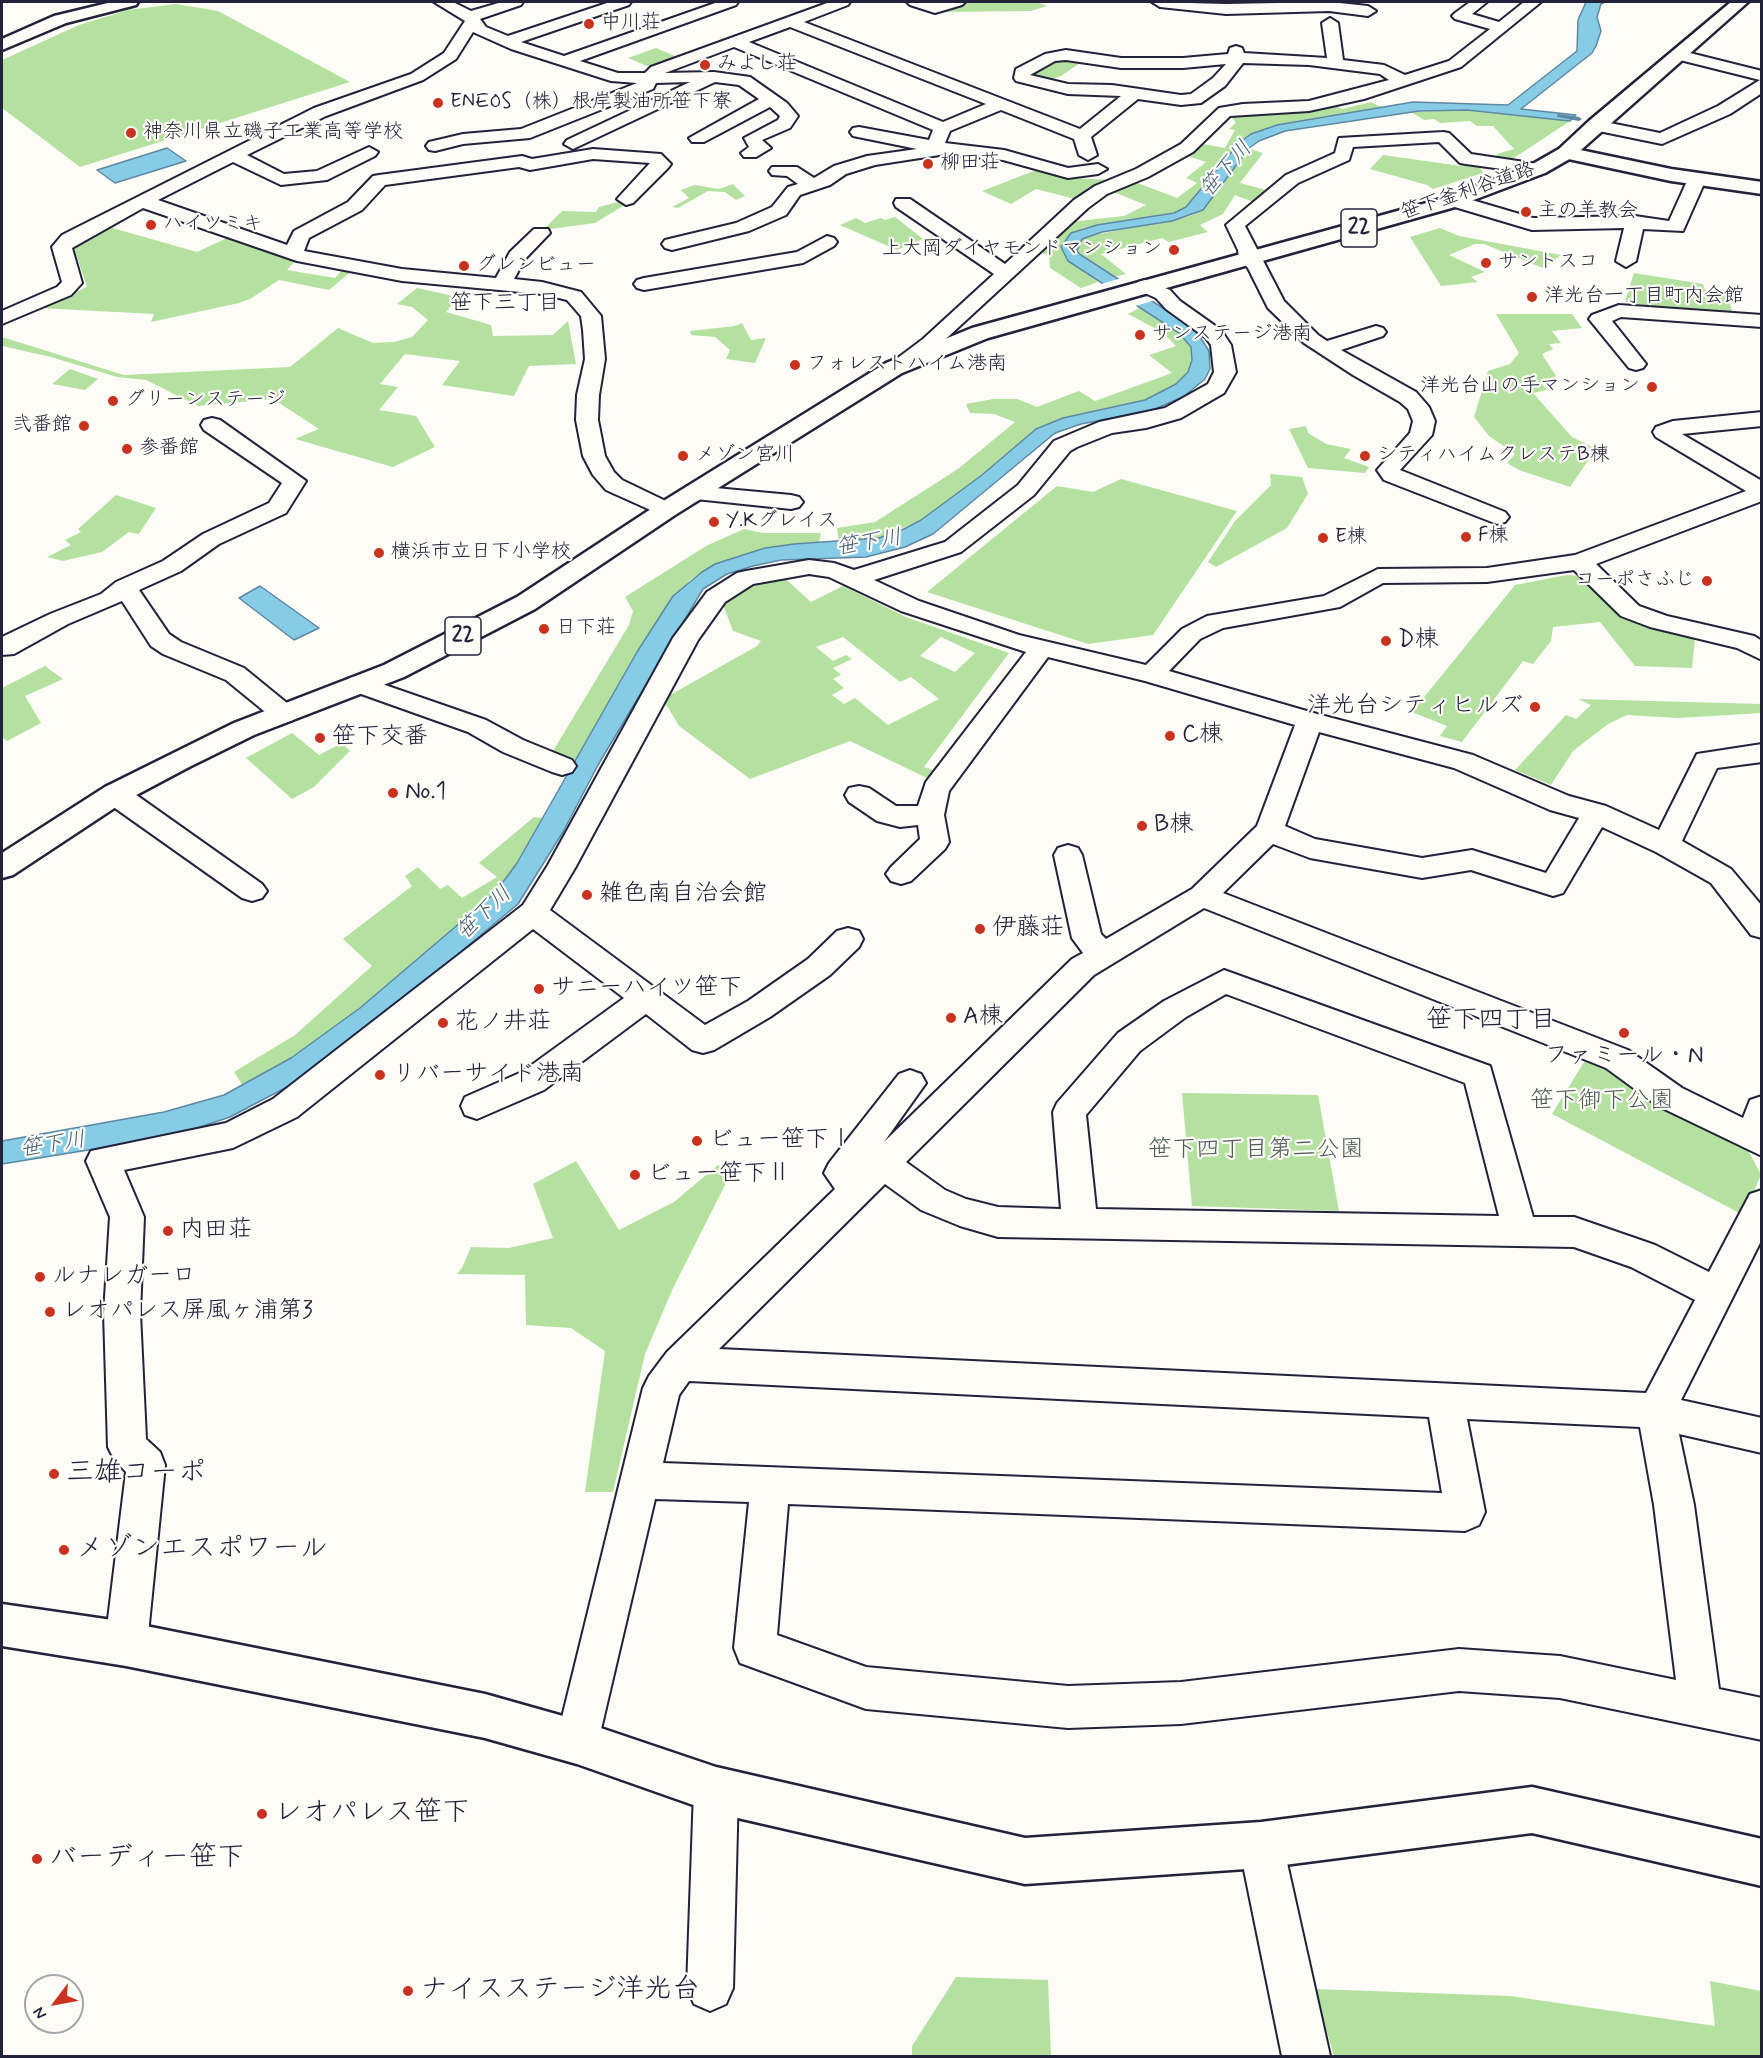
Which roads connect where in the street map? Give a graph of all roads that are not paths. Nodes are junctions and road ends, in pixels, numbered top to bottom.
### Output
1 (130, 2) edge
2 (442, 2) edge
3 (516, 2) edge
4 (624, 2) edge
5 (731, 2) edge
6 (843, 2) edge
7 (915, 2) edge
8 (957, 2) edge
9 (1160, 2) edge
10 (1479, 2) edge
11 (1533, 2) edge
12 (1740, 2) edge
13 (1368, 11) dead end
14 (791, 14) junction
15 (471, 19) junction
16 (1334, 26) dead end
17 (1501, 27) junction
18 (507, 42) junction
19 (735, 42) junction
20 (2, 45) edge
21 (1236, 55) junction
22 (1678, 55) junction
23 (567, 60) junction
24 (1336, 64) junction
25 (1761, 76) edge
26 (714, 77) junction
27 (649, 78) junction
28 (1402, 80) junction
29 (1761, 85) edge
30 (1134, 94) junction
31 (770, 101) junction
32 (1002, 104) junction
33 (1595, 125) junction
34 (943, 128) junction
35 (860, 132) dead end
36 (1082, 136) junction
37 (698, 138) dead end
38 (573, 144) dead end
39 (435, 146) dead end
40 (939, 147) junction
41 (369, 152) dead end
42 (750, 153) dead end
43 (1566, 153) junction
44 (235, 156) junction
45 (1098, 169) junction
46 (1539, 169) junction
47 (778, 171) dead end
48 (1126, 177) junction
49 (1697, 179) junction
50 (812, 185) junction
51 (1761, 188) edge
52 (626, 199) dead end
53 (142, 201) junction
54 (1455, 201) junction
55 (904, 203) dead end
56 (1635, 222) junction
57 (732, 230) junction
58 (970, 231) dead end
59 (541, 233) dead end
60 (952, 237) junction
61 (827, 242) dead end
62 (672, 244) dead end
63 (293, 254) junction
64 (1249, 258) junction
65 (1626, 261) dead end
66 (778, 263) junction
67 (1005, 273) junction
68 (502, 284) junction
69 (644, 284) dead end
70 (1145, 286) junction
71 (2, 318) edge
72 (1761, 321) edge
73 (1376, 332) dead end
74 (1325, 348) junction
75 (902, 364) junction
76 (1636, 364) dead end
77 (1761, 419) edge
78 (212, 425) dead end
79 (1761, 492) edge
80 (694, 493) junction
81 (791, 502) dead end
82 (666, 510) junction
83 (1497, 517) dead end
84 (1580, 562) junction
85 (852, 579) junction
86 (125, 587) junction
87 (2, 645) edge
88 (1042, 648) junction
89 (1761, 652) edge
90 (1151, 674) junction
91 (359, 684) junction
92 (284, 714) junction
93 (1310, 721) junction
94 (1761, 753) edge
95 (562, 766) dead end
96 (115, 794) junction
97 (859, 795) dead end
98 (1596, 813) junction
99 (930, 815) junction
100 (1269, 831) junction
101 (1666, 845) junction
102 (1068, 855) dead end
103 (2, 867) edge
104 (901, 874) dead end
105 (252, 891) dead end
106 (1202, 896) junction
107 (533, 913) junction
108 (1761, 927) edge
109 (849, 939) dead end
110 (1102, 956) junction
111 (647, 998) junction
112 (910, 1083) dead end
113 (477, 1107) dead end
114 (1759, 1130) edge
115 (883, 1164) junction
116 (858, 1189) junction
117 (1761, 1204) edge
118 (1080, 1222) junction
119 (1520, 1232) junction
120 (1718, 1294) junction
121 (680, 1364) junction
122 (1445, 1402) junction
123 (1656, 1411) junction
124 (1761, 1436) edge
125 (641, 1480) junction
126 (770, 1485) junction
127 (2, 1625) edge
128 (126, 1644) junction
129 (1700, 1704) junction
130 (1761, 1719) edge
131 (577, 1742) junction
132 (716, 1790) junction
133 (1261, 1845) junction
134 (1761, 1863) edge
135 (710, 1988) dead end
136 (1306, 2056) edge

1 - 20 main road
2 - 15 street
3 - 15 street
4 - 18 street
5 - 23 street
6 - 14 street
7 - 8 street
9 - 13 street
10 - 17 street
11 - 17 street
12 - 22 main road, 笹下釜利谷道路 / 22
14 - 19 street
14 - 32 street
15 - 18 street
15 - 44 street
16 - 24 street
17 - 28 street
18 - 23 street
19 - 27 street
19 - 34 street
21 - 24 street
21 - 30 street
21 - 30 street
22 - 25 street
22 - 33 main road, 笹下釜利谷道路 / 22
23 - 27 street
24 - 28 street
26 - 27 street
26 - 31 street
26 - 38 street
27 - 39 street
28 - 48 street
29 - 33 street
30 - 36 street
31 - 37 street
31 - 42 street
32 - 34 street
32 - 36 street
33 - 43 main road, 笹下釜利谷道路 / 22
34 - 40 street
35 - 40 street
36 - 45 street
40 - 45 street
40 - 50 street
41 - 44 street
43 - 46 main road, 笹下釜利谷道路 / 22
43 - 49 main road
44 - 53 street
45 - 48 street
46 - 54 main road, 笹下釜利谷道路 / 22
46 - 64 street
47 - 50 street
48 - 67 street
49 - 51 main road
49 - 56 street
50 - 57 street
52 - 63 street
53 - 63 street
53 - 71 street
54 - 56 street
54 - 64 main road, 笹下釜利谷道路 / 22
55 - 60 street
56 - 65 street
57 - 62 street
57 - 66 street
58 - 60 street
59 - 68 street
60 - 67 street
61 - 66 street
63 - 68 street
64 - 70 main road, 笹下釜利谷道路 / 22
64 - 74 street
66 - 69 street
67 - 75 street
68 - 82 street
70 - 75 main road, 22
70 - 85 street
72 - 76 street
73 - 74 street
74 - 83 street
75 - 80 main road, 22
77 - 79 street
78 - 86 street
79 - 84 street
80 - 81 street
80 - 82 main road, 22
82 - 91 main road, 22
84 - 89 street
84 - 90 street
85 - 88 street
85 - 107 street
86 - 87 street
86 - 92 street
88 - 90 street
88 - 99 street
90 - 93 street
91 - 92 main road, 22
91 - 95 street
92 - 96 main road, 22
93 - 98 street
93 - 100 street
94 - 101 street
96 - 103 main road, 22
96 - 105 street
97 - 99 street
98 - 100 street
98 - 101 street
99 - 104 street
100 - 106 street
101 - 108 street
102 - 110 street
106 - 110 street
106 - 114 street
107 - 111 street
107 - 128 street
109 - 111 street
110 - 115 street
111 - 113 street
112 - 116 street
115 - 116 street
115 - 118 street
116 - 121 street
117 - 120 street
118 - 119 street
118 - 119 street
119 - 120 street
120 - 123 street
121 - 122 street
121 - 125 street
122 - 123 street
122 - 126 street
123 - 124 street
123 - 129 street
125 - 126 street
125 - 131 street
126 - 129 street
127 - 128 main road
128 - 131 main road
129 - 130 street
131 - 132 main road
132 - 133 main road
132 - 135 street
133 - 134 main road
133 - 136 street

